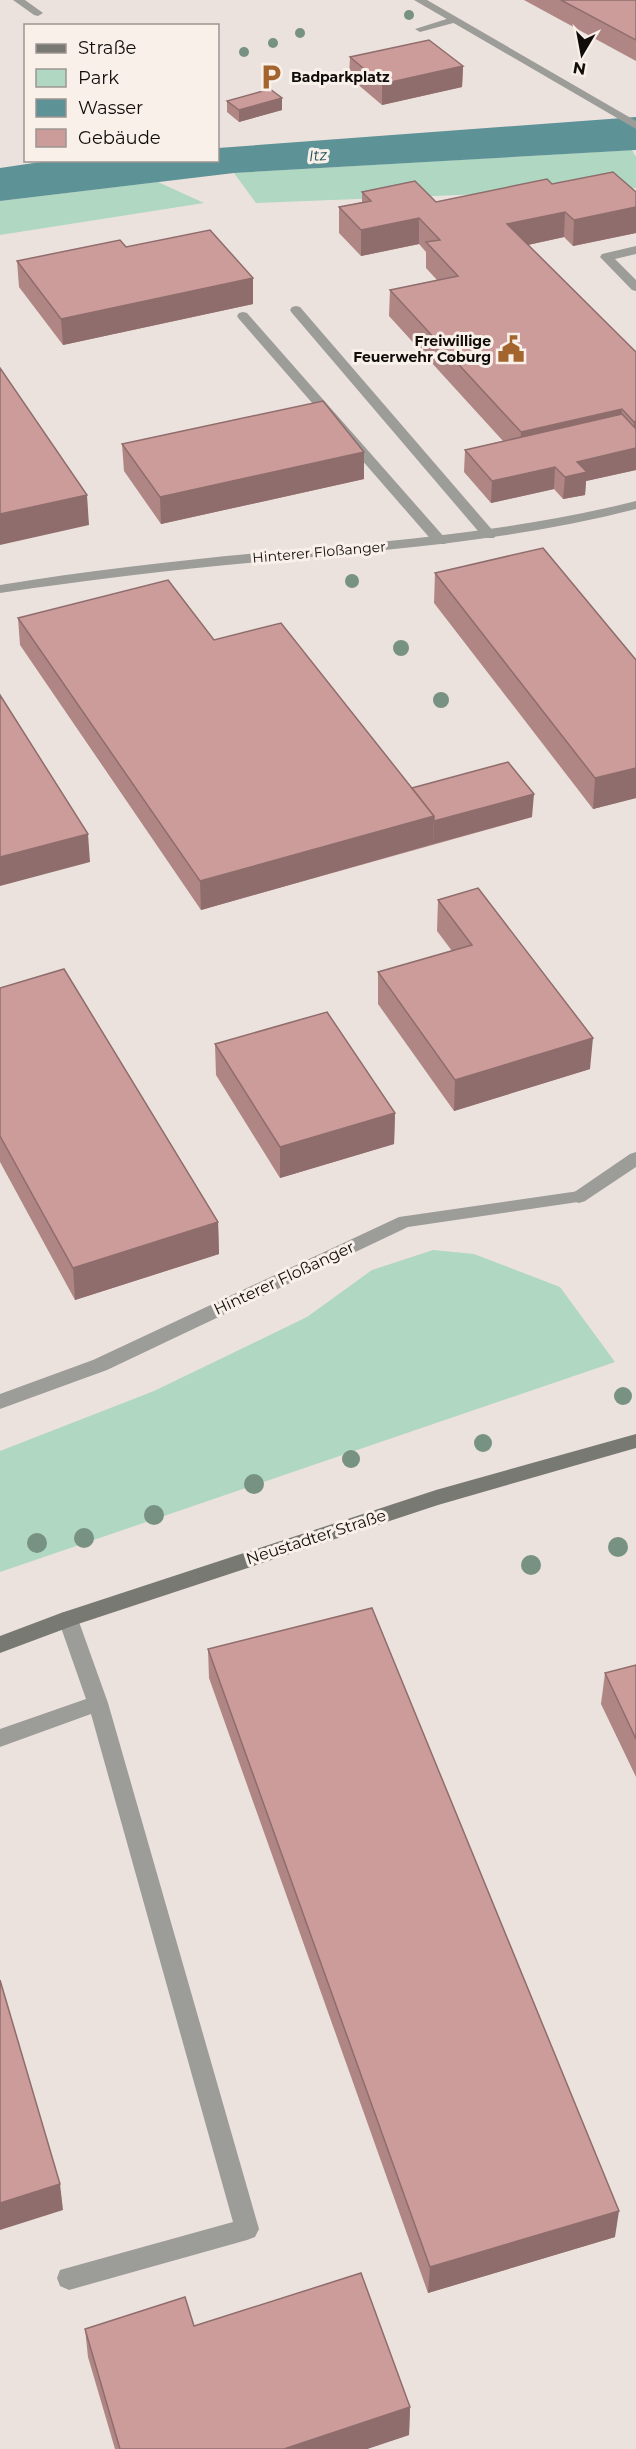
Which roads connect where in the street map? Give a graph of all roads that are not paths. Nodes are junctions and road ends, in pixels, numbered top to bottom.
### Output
1 (18, 0) edge
2 (419, 0) edge
3 (38, 13) dead end
4 (453, 20) junction
5 (420, 29) dead end
6 (636, 126) edge
7 (636, 250) edge
8 (636, 287) edge
9 (296, 310) dead end
10 (243, 316) dead end
11 (636, 505) edge
12 (489, 535) junction
13 (440, 541) junction
14 (0, 589) edge
15 (636, 1158) edge
16 (0, 1402) edge
17 (636, 1441) edge
18 (68, 1619) junction
19 (0, 1645) edge
20 (98, 1703) junction
21 (0, 1738) edge
22 (69, 2278) dead end

1 - 3 street
2 - 4 street
4 - 5 street
4 - 6 street
7 - 8 street
9 - 12 street
10 - 13 street
11 - 12 street, Hinterer Floßanger
12 - 13 street, Hinterer Floßanger
13 - 14 street, Hinterer Floßanger
15 - 16 street, Hinterer Floßanger
17 - 18 street, Neustadter Straße
18 - 19 street, Neustadter Straße
18 - 20 street
20 - 21 street
20 - 22 street

